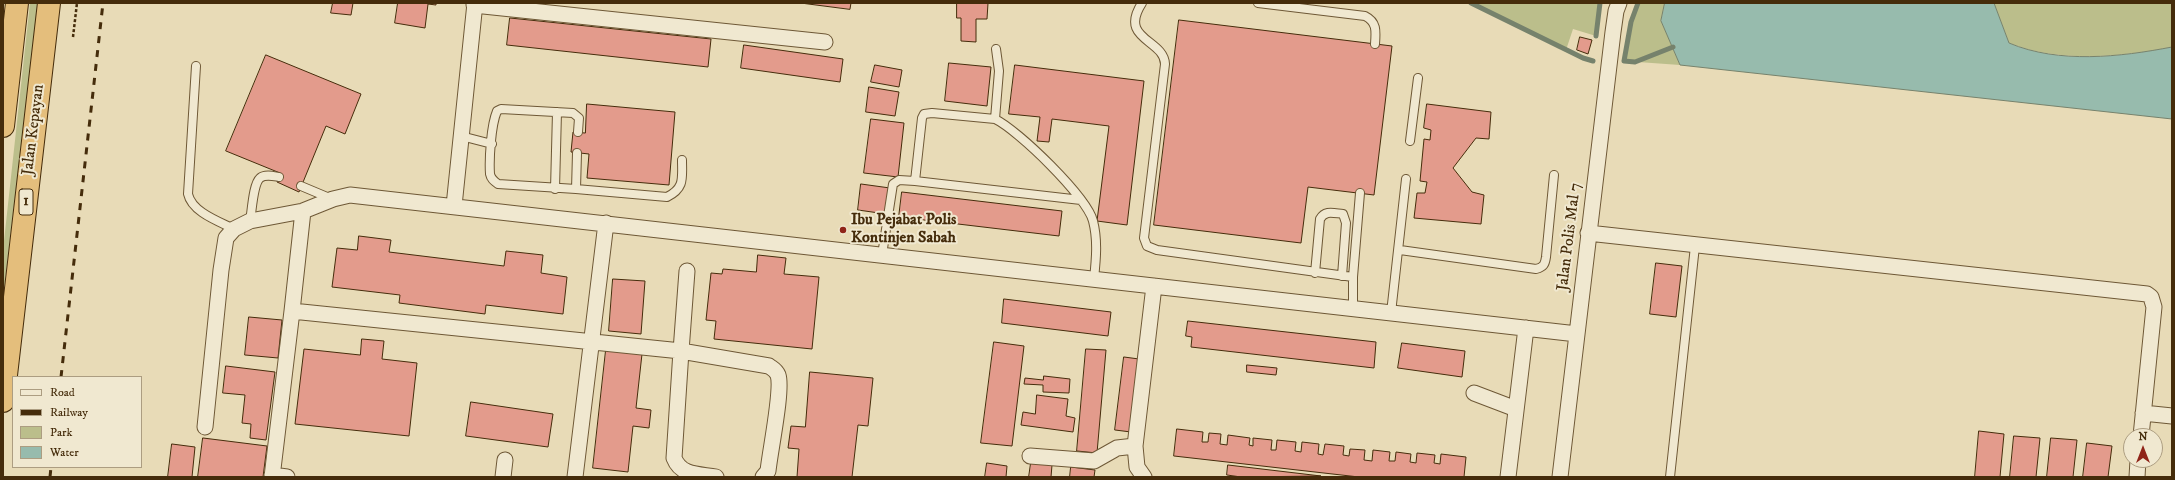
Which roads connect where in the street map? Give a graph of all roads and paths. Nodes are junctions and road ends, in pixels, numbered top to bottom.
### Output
1 (17, 3) edge
2 (49, 3) edge
3 (77, 3) edge
4 (1142, 3) edge
5 (1258, 3) edge
6 (1619, 3) edge
7 (474, 4) edge
8 (73, 38) dead end
9 (825, 42) dead end
10 (1375, 44) dead end
11 (996, 49) dead end
12 (196, 66) dead end
13 (1418, 78) dead end
14 (557, 112) junction
15 (995, 119) junction
16 (3, 126) edge
17 (578, 132) dead end
18 (461, 136) junction
19 (1410, 142) dead end
20 (492, 144) junction
21 (577, 152) dead end
22 (682, 160) dead end
23 (1554, 175) dead end
24 (279, 177) dead end
25 (1406, 178) dead end
26 (915, 181) junction
27 (301, 186) dead end
28 (555, 189) junction
29 (576, 189) junction
30 (1360, 193) dead end
31 (333, 199) junction
32 (1081, 200) junction
33 (454, 206) junction
34 (303, 211) junction
35 (250, 221) junction
36 (606, 223) junction
37 (234, 229) junction
38 (1588, 233) junction
39 (1695, 246) junction
40 (1400, 250) junction
41 (882, 255) junction
42 (687, 272) dead end
43 (1315, 273) junction
44 (1342, 276) junction
45 (1353, 277) junction
46 (1094, 279) junction
47 (1154, 286) junction
48 (1353, 308) junction
49 (292, 311) junction
50 (1392, 313) junction
51 (1526, 328) junction
52 (1577, 334) junction
53 (590, 344) junction
54 (682, 352) junction
55 (1474, 393) dead end
56 (3, 401) edge
57 (1516, 409) junction
58 (2143, 412) junction
59 (2172, 416) edge
60 (205, 427) dead end
61 (2142, 428) edge
62 (1135, 446) junction
63 (1030, 456) dead end
64 (506, 460) dead end
65 (277, 476) edge
66 (503, 477) edge
67 (575, 477) edge
68 (716, 477) edge
69 (762, 477) edge
70 (1144, 477) edge
71 (1508, 477) edge
72 (1560, 477) edge
73 (1670, 477) edge

1 - 16 highway, Jalan Kepayan
2 - 56 highway, Jalan Kepayan / 1
3 - 8 path
4 - 43 lane
5 - 10 lane
6 - 38 street, Jalan Polis Mal 7
7 - 9 street
7 - 18 street
11 - 15 lane
12 - 37 lane
13 - 19 lane
14 - 17 lane
14 - 20 lane
14 - 28 lane
15 - 26 lane
15 - 32 lane
18 - 20 lane
18 - 33 street
20 - 28 lane
21 - 29 lane
22 - 29 lane
23 - 40 lane
24 - 35 lane
25 - 40 lane
26 - 32 lane
26 - 41 lane
27 - 31 lane
28 - 29 lane
30 - 45 lane
31 - 33 street
31 - 34 street
32 - 46 lane
33 - 36 street
34 - 35 street
34 - 49 street
35 - 37 street
36 - 41 street
36 - 53 street
37 - 60 street
38 - 39 street
38 - 52 street, Jalan Polis Mal 7
39 - 58 street
39 - 73 lane
40 - 50 lane
41 - 46 street
42 - 54 street
43 - 44 lane
43 - 44 lane
44 - 45 lane
45 - 48 lane
46 - 47 street
47 - 48 street
47 - 62 street
48 - 50 street
49 - 53 street
49 - 65 street
50 - 51 street
51 - 52 street
51 - 57 street
52 - 72 street, Jalan Polis Mal 7
53 - 54 street
53 - 67 street
54 - 68 street
54 - 69 street
55 - 57 street
57 - 71 street
58 - 59 street
58 - 61 street
62 - 63 street
62 - 70 street
64 - 66 street

